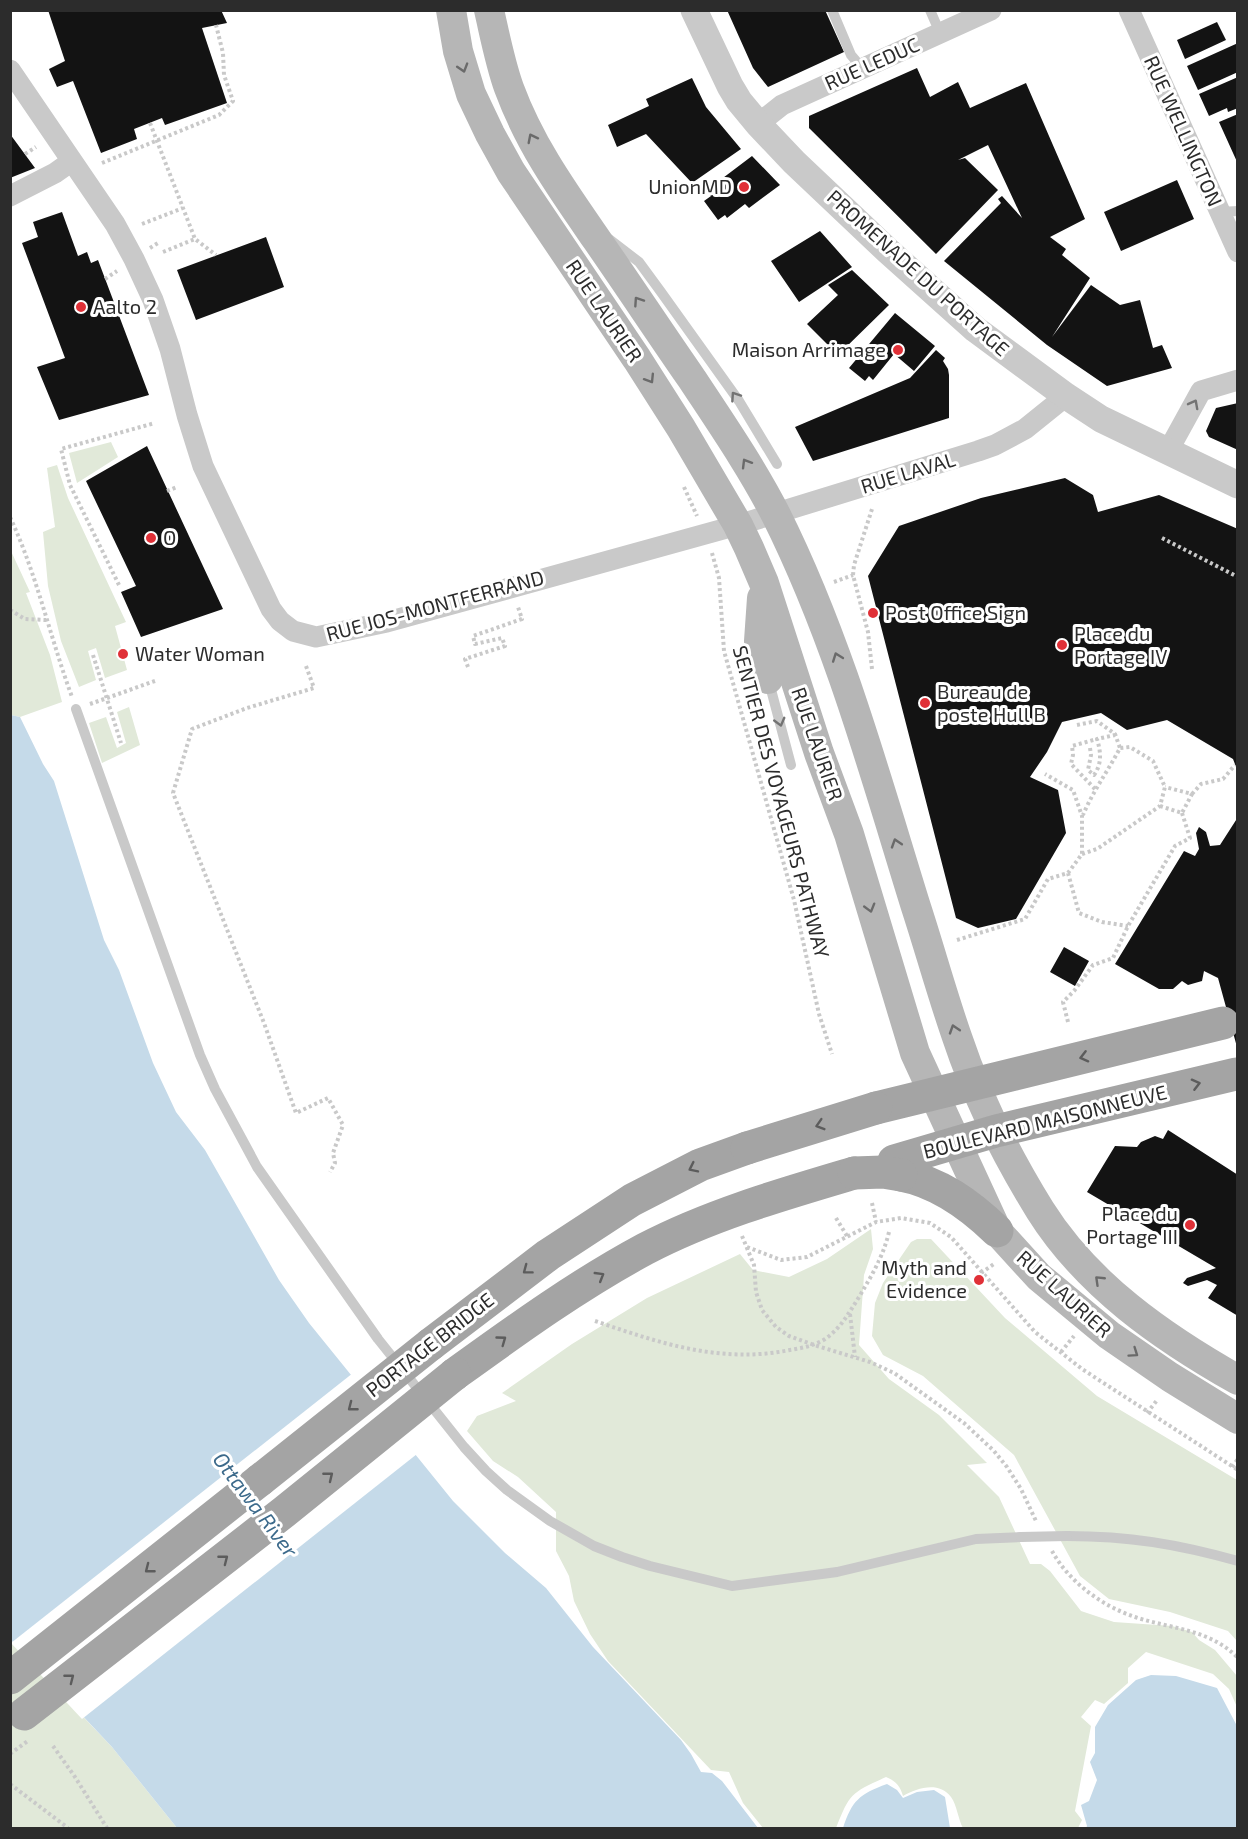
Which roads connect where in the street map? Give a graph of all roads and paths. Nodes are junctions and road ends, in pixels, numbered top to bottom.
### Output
1 (451, 10) edge
2 (489, 10) edge
3 (694, 10) edge
4 (832, 10) edge
5 (930, 10) edge
6 (991, 10) edge
7 (1129, 10) edge
8 (216, 25) dead end
9 (940, 33) junction
10 (862, 68) junction
11 (10, 70) edge
12 (150, 123) dead end
13 (758, 124) junction
14 (157, 141) junction
15 (36, 147) dead end
16 (25, 154) dead end
17 (72, 161) junction
18 (102, 163) dead end
19 (10, 196) edge
20 (183, 208) junction
21 (1229, 212) edge
22 (582, 218) junction
23 (142, 224) dead end
24 (195, 239) junction
25 (163, 252) dead end
26 (1238, 252) edge
27 (216, 255) dead end
28 (1238, 380) edge
29 (1066, 396) junction
30 (155, 423) dead end
31 (1168, 451) junction
32 (777, 464) dead end
33 (1238, 485) edge
34 (177, 487) dead end
35 (167, 491) dead end
36 (872, 509) dead end
37 (776, 514) junction
38 (10, 517) edge
39 (738, 525) junction
40 (1162, 538) dead end
41 (713, 556) dead end
42 (853, 575) junction
43 (1238, 577) edge
44 (832, 582) dead end
45 (764, 583) junction
46 (119, 585) dead end
47 (513, 586) junction
48 (10, 610) edge
49 (46, 620) junction
50 (93, 655) dead end
51 (306, 666) dead end
52 (468, 667) dead end
53 (872, 669) dead end
54 (768, 679) joint
55 (155, 681) dead end
56 (106, 698) junction
57 (76, 709) junction
58 (1077, 725) dead end
59 (1115, 734) junction
60 (1097, 739) junction
61 (121, 743) dead end
62 (1090, 748) dead end
63 (1120, 748) junction
64 (791, 765) dead end
65 (1235, 765) dead end
66 (1045, 774) dead end
67 (1165, 787) junction
68 (1095, 789) junction
69 (1192, 794) junction
70 (1160, 806) junction
71 (1182, 813) junction
72 (1082, 816) junction
73 (1082, 854) junction
74 (1068, 873) junction
75 (1128, 926) junction
76 (957, 940) dead end
77 (1068, 1022) dead end
78 (1223, 1023) dead end
79 (832, 1054) dead end
80 (1236, 1074) edge
81 (975, 1084) junction
82 (932, 1093) junction
83 (996, 1131) junction
84 (955, 1142) junction
85 (898, 1168) junction
86 (330, 1172) dead end
87 (854, 1173) joint
88 (872, 1203) dead end
89 (836, 1218) dead end
90 (876, 1222) junction
91 (752, 1232) dead end
92 (889, 1232) dead end
93 (742, 1235) junction
94 (847, 1236) junction
95 (732, 1239) dead end
96 (747, 1246) junction
97 (997, 1246) junction
98 (981, 1273) junction
99 (850, 1314) junction
100 (595, 1320) dead end
101 (1075, 1335) dead end
102 (814, 1345) junction
103 (1061, 1352) junction
104 (855, 1357) junction
105 (1238, 1380) edge
106 (1159, 1399) dead end
107 (1147, 1413) junction
108 (1238, 1419) edge
109 (1238, 1459) edge
110 (1232, 1467) junction
111 (1238, 1470) edge
112 (1040, 1528) dead end
113 (1052, 1550) dead end
114 (1238, 1561) edge
115 (1238, 1658) edge
116 (10, 1678) edge
117 (21, 1726) edge
118 (52, 1746) dead end
119 (10, 1754) edge
120 (10, 1784) edge
121 (68, 1828) edge
122 (107, 1828) edge

1 -> 39 main road, RUE LAURIER
22 -> 2 main road, RUE LAURIER
3 - 13 street, PROMENADE DU PORTAGE
4 - 10 lane
5 - 9 lane
6 - 9 street, RUE LEDUC
7 - 21 street, RUE WELLINGTON
8 - 14 path
9 - 10 street, RUE LEDUC
10 - 13 street, RUE LEDUC
11 - 17 street, RUE JOS-MONTFERRAND
12 - 14 path
13 - 29 street, PROMENADE DU PORTAGE
14 - 18 path
14 - 20 path
15 - 16 path
17 - 19 street
17 - 47 street, RUE JOS-MONTFERRAND
20 - 23 path
20 - 24 path
21 - 26 street, RUE WELLINGTON
32 -> 22 lane
37 -> 22 main road, RUE LAURIER
24 - 25 path
24 - 27 path
31 -> 28 street
29 - 31 street, PROMENADE DU PORTAGE
29 - 37 street, RUE LAVAL
30 - 46 path
31 - 33 street, PROMENADE DU PORTAGE
34 - 35 path
36 - 42 path
37 - 39 street, RUE LAVAL
81 -> 37 main road, RUE LAURIER
38 - 49 path
39 - 45 main road, RUE LAURIER
39 - 47 street, RUE JOS-MONTFERRAND
40 - 43 path
41 - 79 path, SENTIER DES VOYAGEURS PATHWAY
42 - 44 path
42 - 53 path
45 - 54 main road
45 -> 82 main road, RUE LAURIER
47 - 52 path
48 - 49 path
49 - 57 path
50 - 56 path
51 - 86 path
54 -> 64 lane
55 - 56 path
56 - 57 path
56 - 61 path
57 - 114 lane, bridge
58 - 59 path
59 - 60 path
59 - 63 path
60 - 62 path
60 - 68 path
63 - 67 path
63 - 68 path
65 - 69 path
66 - 72 path
67 - 69 path
67 - 70 path
68 - 72 path
69 - 71 path
70 - 71 path
70 - 73 path
71 - 75 path
72 - 73 path
73 - 74 path
74 - 75 path
74 - 76 path
75 - 77 path
78 -> 81 main road
83 -> 80 main road, BOULEVARD MAISONNEUVE
81 - 82 main road
81 - 83 main road, RUE LAURIER
82 - 84 main road, RUE LAURIER
82 -> 116 main road, PORTAGE BRIDGE, bridge
83 - 84 main road, BOULEVARD MAISONNEUVE
105 -> 83 main road, RUE LAURIER
84 - 85 main road, BOULEVARD MAISONNEUVE
84 - 97 main road, RUE LAURIER
85 - 87 main road, BOULEVARD MAISONNEUVE, bridge
85 - 97 main road
117 -> 87 main road, PORTAGE BRIDGE, bridge
88 - 90 path
89 - 94 path
90 - 94 path
90 - 98 path
91 - 93 path
92 - 99 path
93 - 95 path
93 - 96 path
94 - 96 path
96 - 102 path
97 - 98 path
97 -> 108 main road, RUE LAURIER
98 - 103 path
99 - 102 path
99 - 104 path
100 - 102 path
101 - 103 path
102 - 104 path
103 - 107 path
104 - 112 path
106 - 107 path
107 - 110 path
109 - 110 path
110 - 111 path
113 - 115 path
117 - 119 path
118 - 122 path
120 - 121 path

